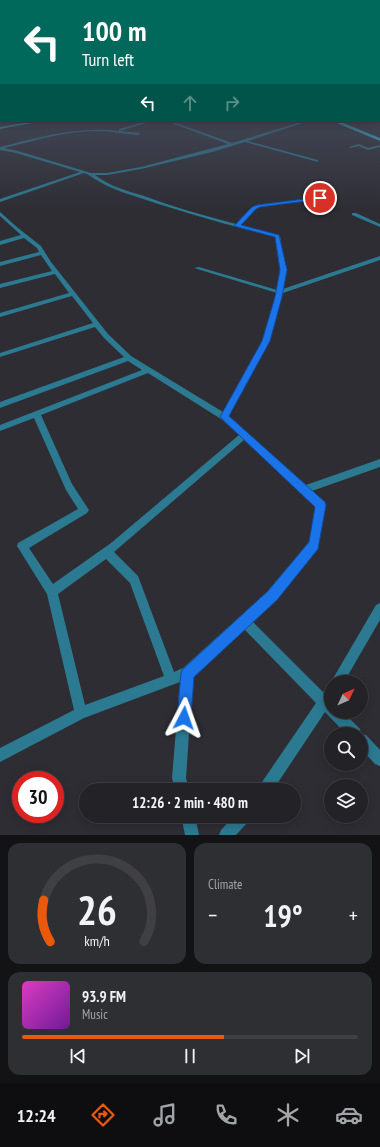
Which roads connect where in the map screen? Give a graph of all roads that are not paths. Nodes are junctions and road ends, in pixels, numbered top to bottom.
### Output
1 (68, 132) edge
2 (124, 132) edge
3 (197, 132) edge
4 (273, 132) edge
5 (361, 132) edge
6 (370, 132) edge
7 (139, 134) dead end
8 (380, 136) edge
9 (380, 140) edge
10 (245, 141) junction
11 (232, 145) junction
12 (380, 146) edge
13 (350, 147) dead end
14 (0, 149) edge
15 (317, 161) dead end
16 (84, 172) junction
17 (91, 174) junction
18 (320, 198) dead end
19 (0, 201) edge
20 (354, 214) dead end
21 (1, 215) edge
22 (237, 226) junction
23 (380, 226) edge
24 (25, 236) junction
25 (0, 243) edge
26 (42, 253) junction
27 (380, 258) edge
28 (0, 264) edge
29 (197, 268) dead end
30 (56, 272) junction
31 (0, 286) edge
32 (280, 292) junction
33 (73, 294) junction
34 (0, 315) edge
35 (97, 324) junction
36 (0, 355) edge
37 (129, 358) junction
38 (149, 370) junction
39 (0, 405) edge
40 (36, 414) junction
41 (224, 417) junction
42 (0, 428) edge
43 (245, 435) junction
44 (380, 463) edge
45 (304, 490) junction
46 (107, 552) junction
47 (52, 592) junction
48 (380, 609) edge
49 (244, 621) junction
50 (187, 673) junction
51 (341, 675) edge
52 (171, 679) junction
53 (324, 698) edge
54 (324, 712) edge
55 (81, 713) junction
56 (342, 719) edge
57 (349, 727) edge
58 (368, 747) edge
59 (0, 755) edge
60 (380, 759) edge
61 (180, 783) edge
62 (270, 783) edge
63 (189, 823) edge
64 (237, 823) edge
65 (192, 835) edge
66 (226, 835) edge

1 - 14 street
2 - 7 street
3 - 11 street
4 - 10 street
5 - 9 main road
6 - 8 main road
10 - 11 street
10 - 15 street
11 - 17 street
12 - 13 lane
14 - 16 street
16 - 17 street
16 - 19 street
17 - 22 street
18 - 22 street
20 - 23 street
21 - 24 street
22 - 32 street
24 - 25 street
24 - 26 street
26 - 28 street
26 - 30 street
27 - 32 street
29 - 32 street
30 - 31 street
30 - 33 street
32 - 41 street
33 - 34 street
33 - 35 street
35 - 36 street
35 - 37 street
37 - 38 street
37 - 39 street
38 - 40 street
38 - 41 street
40 - 42 street
40 - 47 street
41 - 43 street
43 - 45 street
43 - 46 street
44 - 45 street
45 - 49 street
46 - 47 street
46 - 52 street
47 - 55 street
48 - 51 street
49 - 50 street
49 - 53 street
50 - 52 street
50 - 61 street
52 - 55 street
54 - 62 street
55 - 59 street
56 - 57 street
58 - 60 street
63 - 65 street
64 - 66 street

